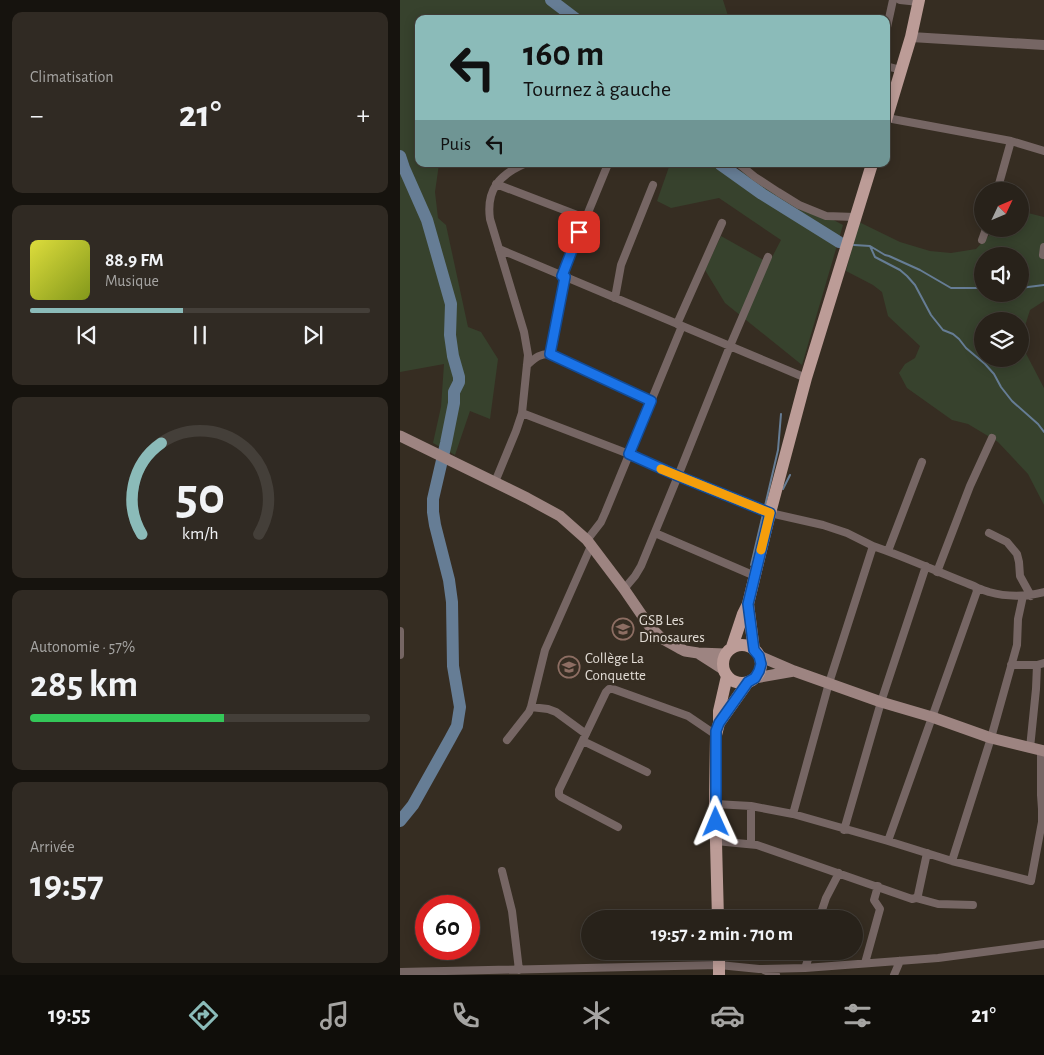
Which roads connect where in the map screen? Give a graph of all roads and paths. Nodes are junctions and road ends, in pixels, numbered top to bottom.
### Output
1 (893, 0) edge
2 (900, 0) edge
3 (919, 1) edge
4 (890, 15) edge
5 (912, 37) junction
6 (1044, 45) edge
7 (890, 67) edge
8 (901, 70) junction
9 (890, 108) edge
10 (890, 120) edge
11 (1011, 140) junction
12 (1044, 151) edge
13 (518, 167) edge
14 (607, 167) edge
15 (743, 167) edge
16 (871, 167) edge
17 (999, 182) edge
18 (496, 184) junction
19 (654, 185) dead end
20 (855, 217) junction
21 (585, 218) junction
22 (722, 223) dead end
23 (499, 249) junction
24 (768, 257) dead end
25 (564, 276) junction
26 (615, 298) junction
27 (679, 325) junction
28 (730, 346) junction
29 (550, 354) junction
30 (527, 365) junction
31 (806, 378) junction
32 (651, 401) junction
33 (522, 413) junction
34 (400, 436) edge
35 (992, 438) dead end
36 (629, 454) junction
37 (922, 462) dead end
38 (678, 476) junction
39 (495, 482) junction
40 (770, 513) junction
41 (655, 533) junction
42 (989, 533) dead end
43 (589, 543) junction
44 (873, 546) junction
45 (888, 551) junction
46 (926, 566) junction
47 (937, 572) junction
48 (755, 576) junction
49 (976, 588) junction
50 (624, 589) junction
51 (1044, 592) edge
52 (1027, 596) junction
53 (748, 604) junction
54 (400, 631) edge
55 (729, 650) junction
56 (698, 653) junction
57 (757, 653) junction
58 (400, 655) edge
59 (1040, 664) edge
60 (1011, 665) junction
61 (794, 671) junction
62 (725, 673) junction
63 (752, 680) junction
64 (829, 683) junction
65 (881, 702) junction
66 (531, 707) junction
67 (932, 717) junction
68 (717, 729) junction
69 (584, 737) junction
70 (991, 738) junction
71 (507, 740) dead end
72 (1038, 750) edge
73 (647, 772) dead end
74 (715, 804) junction
75 (751, 806) junction
76 (793, 814) junction
77 (618, 827) dead end
78 (844, 830) junction
79 (716, 841) junction
80 (888, 841) junction
81 (751, 844) junction
82 (927, 853) junction
83 (952, 861) junction
84 (502, 871) dead end
85 (840, 873) junction
86 (878, 886) junction
87 (916, 898) junction
88 (973, 905) dead end
89 (718, 910) edge
90 (822, 910) edge
91 (1044, 944) edge
92 (808, 960) edge
93 (900, 961) junction
94 (865, 963) junction
95 (805, 968) junction
96 (759, 969) junction
97 (519, 970) junction
98 (719, 970) edge
99 (400, 972) edge
100 (776, 975) edge
101 (894, 975) edge

1 - 4 street
2 - 3 street
3 - 5 main road
5 - 6 street
5 - 8 main road
7 - 8 street
8 - 9 main road
10 - 11 street
11 - 12 street
11 - 17 street
13 - 18 street
14 - 21 street
15 - 20 street
16 - 20 main road
18 - 21 street
18 - 23 street
19 - 26 street
20 - 31 main road
21 - 25 street
22 - 27 street
23 - 25 street
23 - 30 street
24 - 28 street
25 - 26 street
25 - 29 street
26 - 27 street
27 - 28 street
27 - 32 street
28 - 31 street
28 - 38 street
29 - 30 street
29 - 32 street
30 - 33 street
31 - 40 main road
32 - 36 street
33 - 36 street
33 - 39 street
34 - 39 main road
35 - 47 street
36 - 38 street
36 - 43 street
37 - 45 street
38 - 40 street
38 - 41 street
39 - 43 main road
40 - 44 street
40 - 48 main road
41 - 48 street
41 - 50 street
42 - 52 street
43 - 50 main road
43 - 66 street
44 - 45 street
44 - 64 street
45 - 46 street
46 - 47 street
46 - 65 street
47 - 49 street
48 - 53 main road
49 - 52 street
49 - 67 street
50 - 56 main road
51 - 52 street
52 - 60 street
53 - 55 main road
53 - 57 main road
54 - 58 street
55 - 56 main road
55 - 57 main road
55 - 62 main road
56 - 62 main road
57 - 61 main road
57 - 63 main road
59 - 60 street
59 - 72 street
60 - 70 street
61 - 63 main road
61 - 64 main road
62 - 63 main road
62 - 68 main road
63 - 68 main road
64 - 65 main road
64 - 76 street
65 - 67 main road
65 - 78 street
66 - 69 street
66 - 71 street
67 - 70 main road
67 - 80 street
68 - 69 street
68 - 74 main road
69 - 73 street
69 - 77 street
70 - 72 main road
70 - 83 street
72 - 83 street
74 - 75 street
74 - 79 main road
75 - 76 street
75 - 81 street
76 - 78 street
78 - 80 street
79 - 81 street
79 - 89 main road
80 - 82 street
81 - 85 street
82 - 83 street
82 - 87 street
84 - 97 street
85 - 86 street
85 - 90 street
86 - 87 street
86 - 94 street
87 - 88 street
91 - 93 street
92 - 95 street
93 - 94 street
93 - 101 street
94 - 95 street
95 - 96 street
96 - 98 street
96 - 100 street
97 - 98 street
97 - 99 street

